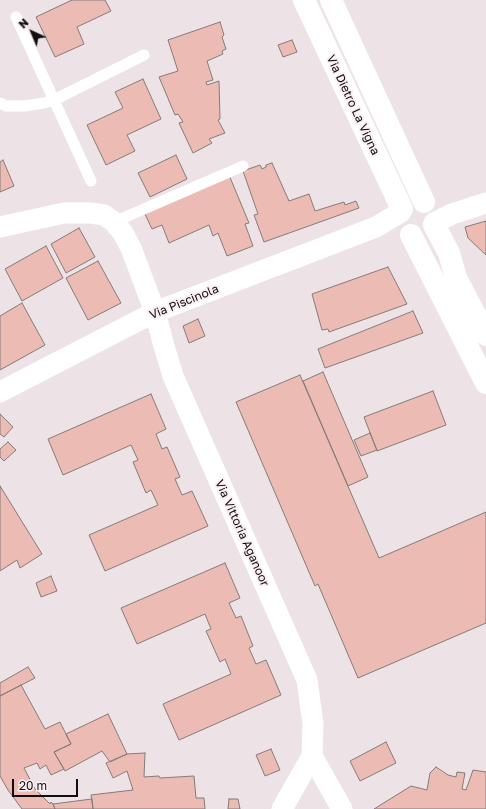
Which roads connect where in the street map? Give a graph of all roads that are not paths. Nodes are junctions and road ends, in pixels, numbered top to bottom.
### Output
1 (304, 0) edge
2 (331, 0) edge
3 (16, 17) dead end
4 (144, 55) dead end
5 (54, 100) junction
6 (0, 103) edge
7 (243, 166) dead end
8 (91, 181) dead end
9 (486, 203) edge
10 (436, 215) junction
11 (114, 222) junction
12 (405, 222) junction
13 (0, 227) edge
14 (155, 312) junction
15 (486, 336) edge
16 (486, 383) edge
17 (0, 392) edge
18 (312, 756) junction
19 (282, 809) edge
20 (342, 809) edge

1 - 12 street, Via Dietro La Vigna
2 - 10 street, Via Dietro La Vigna
3 - 5 lane
4 - 5 lane
5 - 6 lane
5 - 8 lane
7 - 11 lane
9 - 10 street
10 - 12 street
10 - 12 street
10 - 15 street, Via Dietro La Vigna
11 - 13 street
11 - 14 street, Via Vittoria Aganoor
12 - 14 street, Via Piscinola
12 - 16 street, Via Dietro La Vigna
14 - 17 street, Via Piscinola
14 - 18 street, Via Vittoria Aganoor
18 - 19 street, Via Vittoria Aganoor
18 - 20 street

